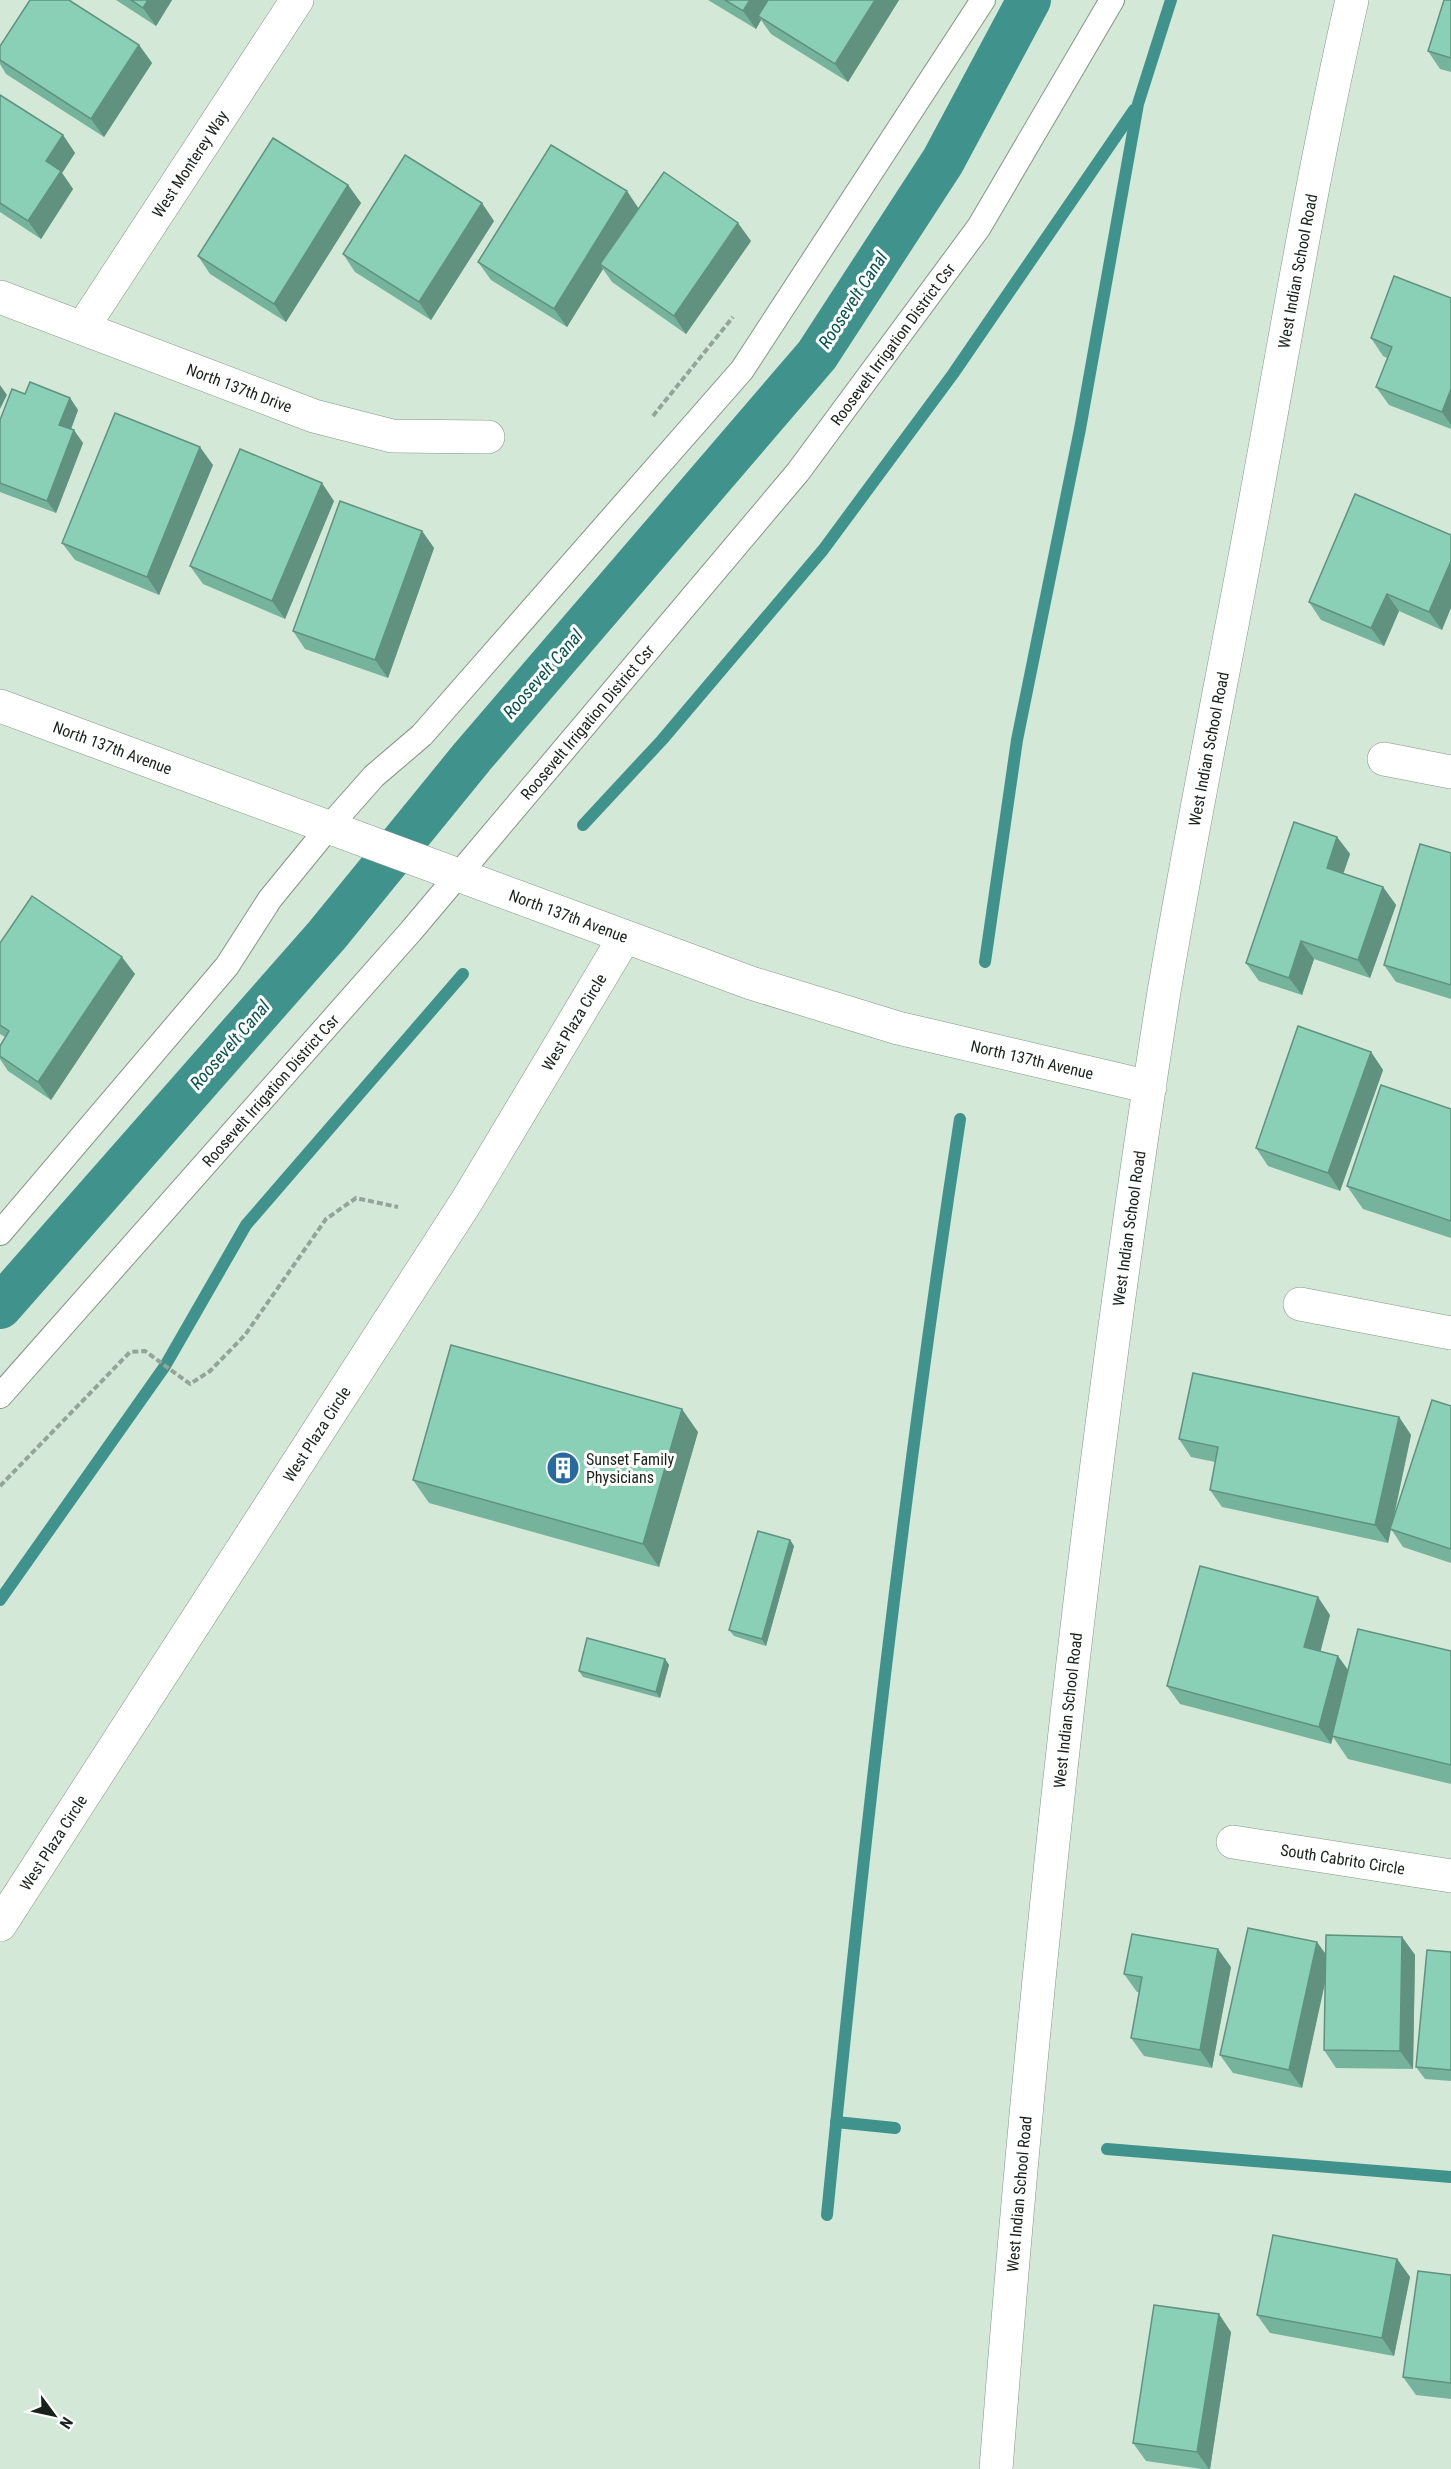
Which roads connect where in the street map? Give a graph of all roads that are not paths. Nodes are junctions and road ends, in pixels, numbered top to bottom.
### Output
1 (297, 0) edge
2 (983, 0) edge
3 (1112, 0) edge
4 (1352, 0) edge
5 (0, 297) edge
6 (83, 327) junction
7 (488, 437) dead end
8 (0, 706) edge
9 (1384, 759) dead end
10 (1451, 772) edge
11 (337, 831) junction
12 (443, 870) junction
13 (624, 938) junction
14 (1150, 1087) junction
15 (0, 1233) edge
16 (1300, 1304) dead end
17 (1451, 1333) edge
18 (0, 1396) edge
19 (1233, 1842) dead end
20 (1451, 1876) edge
21 (0, 1925) edge
22 (996, 2469) edge

1 - 6 street, West Monterey Way
2 - 11 lane
3 - 12 lane, Roosevelt Irrigation District Csr
4 - 14 street, West Indian School Road
5 - 6 street, North 137th Drive
6 - 7 street, North 137th Drive
8 - 11 street, North 137th Avenue
9 - 10 street
11 - 12 street, North 137th Avenue
11 - 15 lane
12 - 13 street, North 137th Avenue
12 - 18 lane, Roosevelt Irrigation District Csr
13 - 14 street, North 137th Avenue
13 - 21 street, West Plaza Circle
14 - 22 street, West Indian School Road
16 - 17 street
19 - 20 street, South Cabrito Circle

